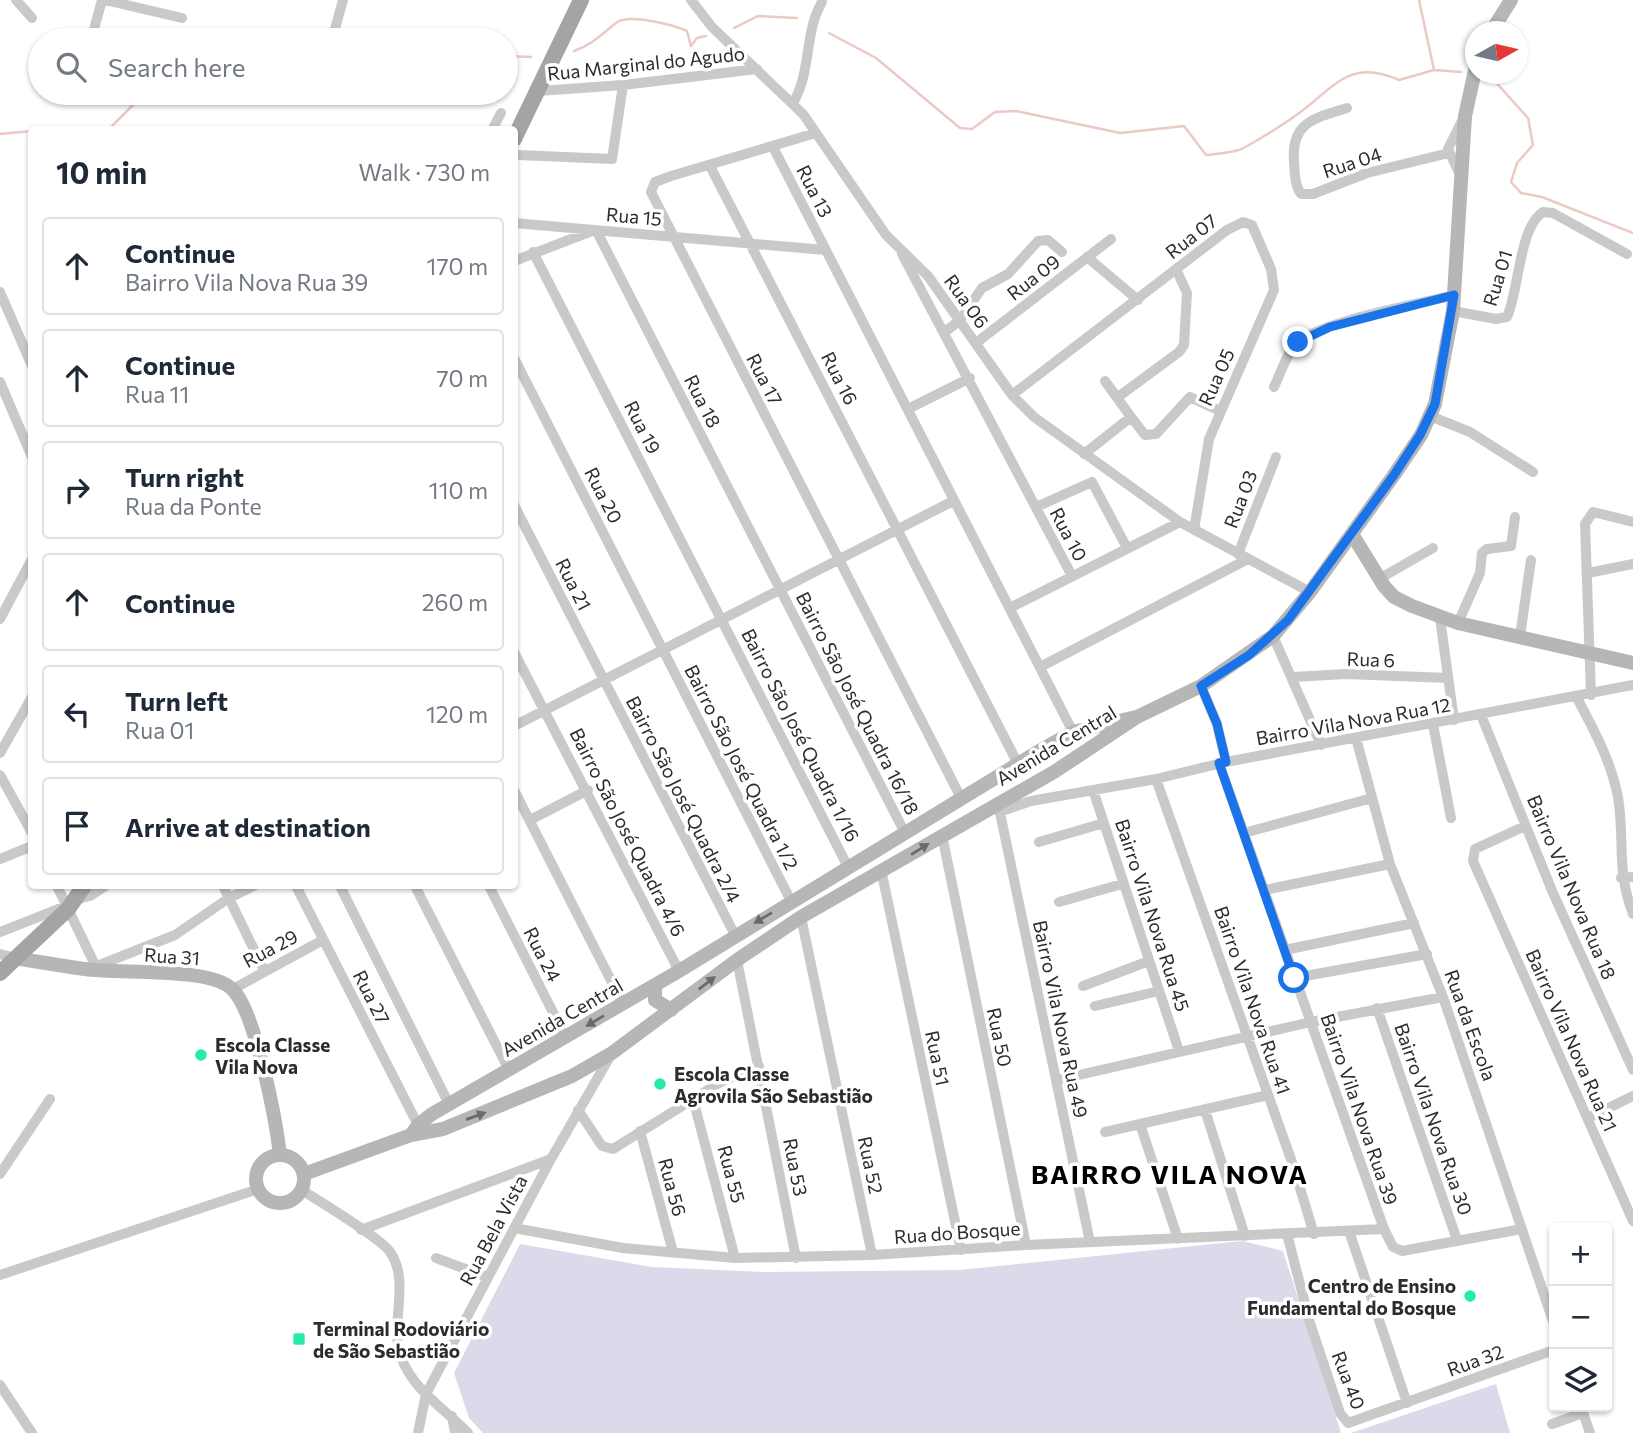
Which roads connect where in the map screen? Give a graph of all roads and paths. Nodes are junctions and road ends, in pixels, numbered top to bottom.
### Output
1 (16, 0) edge
2 (103, 0) edge
3 (343, 0) edge
4 (581, 0) edge
5 (588, 0) edge
6 (691, 0) edge
7 (1511, 0) edge
8 (822, 2) edge
9 (32, 18) dead end
10 (181, 18) dead end
11 (1498, 21) edge
12 (573, 22) junction
13 (95, 28) edge
14 (335, 28) edge
15 (757, 69) junction
16 (1471, 84) edge
17 (622, 85) junction
18 (539, 91) junction
19 (793, 103) junction
20 (1347, 107) dead end
21 (501, 113) dead end
22 (1465, 116) junction
23 (494, 126) edge
24 (816, 133) junction
25 (518, 144) edge
26 (518, 147) edge
27 (773, 147) junction
28 (1449, 153) junction
29 (710, 166) junction
30 (1461, 177) junction
31 (518, 223) edge
32 (596, 230) junction
33 (672, 237) junction
34 (1111, 239) dead end
35 (750, 243) junction
36 (1261, 243) joint
37 (825, 250) junction
38 (901, 250) junction
39 (533, 252) junction
40 (1062, 252) dead end
41 (1627, 254) dead end
42 (1087, 257) junction
43 (518, 259) edge
44 (1176, 269) junction
45 (0, 292) edge
46 (1454, 295) junction
47 (1138, 300) junction
48 (1453, 311) junction
49 (960, 320) junction
50 (945, 332) junction
51 (976, 343) junction
52 (28, 357) edge
53 (518, 366) edge
54 (970, 378) junction
55 (1105, 381) dead end
56 (1275, 387) dead end
57 (1, 388) edge
58 (1012, 395) junction
59 (1118, 397) junction
60 (908, 410) junction
61 (1220, 411) junction
62 (1430, 416) junction
63 (1131, 417) junction
64 (28, 448) edge
65 (1084, 454) junction
66 (1276, 457) dead end
67 (1533, 472) dead end
68 (953, 501) junction
69 (1036, 507) junction
70 (518, 513) edge
71 (1515, 517) dead end
72 (1180, 522) junction
73 (1633, 522) edge
74 (898, 528) junction
75 (1194, 530) junction
76 (1352, 534) junction
77 (1127, 548) junction
78 (1433, 548) dead end
79 (1243, 557) junction
80 (838, 559) junction
81 (1531, 560) dead end
82 (1633, 564) edge
83 (28, 566) edge
84 (1588, 573) junction
85 (1072, 576) junction
86 (1379, 579) junction
87 (779, 589) junction
88 (1310, 592) junction
89 (1010, 608) junction
90 (722, 618) junction
91 (1440, 618) junction
92 (0, 619) edge
93 (1458, 623) junction
94 (1273, 636) junction
95 (1520, 636) junction
96 (662, 648) junction
97 (1587, 653) junction
98 (518, 660) edge
99 (1633, 663) edge
100 (1040, 667) junction
101 (1293, 677) junction
102 (603, 678) junction
103 (1448, 678) junction
104 (1633, 685) edge
105 (1201, 686) junction
106 (1591, 695) junction
107 (1577, 698) junction
108 (28, 704) edge
109 (544, 711) junction
110 (1481, 715) junction
111 (1136, 717) junction
112 (1454, 720) junction
113 (518, 724) edge
114 (1433, 724) junction
115 (1073, 732) junction
116 (1356, 738) junction
117 (1321, 745) junction
118 (1041, 750) junction
119 (0, 753) edge
120 (1223, 762) junction
121 (1017, 764) junction
122 (1054, 772) junction
123 (0, 778) edge
124 (1156, 779) junction
125 (588, 790) junction
126 (1093, 790) junction
127 (1372, 797) junction
128 (518, 798) edge
129 (961, 798) junction
130 (999, 807) junction
131 (1451, 818) dead end
132 (28, 819) edge
133 (530, 820) junction
134 (1104, 823) junction
135 (1525, 826) junction
136 (905, 833) junction
137 (1244, 833) junction
138 (942, 835) junction
139 (1039, 842) dead end
140 (28, 848) edge
141 (0, 859) edge
142 (1390, 864) junction
143 (848, 867) junction
144 (882, 874) junction
145 (1633, 877) edge
146 (1621, 878) junction
147 (1122, 884) junction
148 (100, 889) edge
149 (224, 889) edge
150 (248, 889) edge
151 (298, 889) edge
152 (342, 889) edge
153 (417, 889) edge
154 (491, 889) edge
155 (1265, 890) junction
156 (229, 898) junction
157 (73, 900) edge
158 (791, 901) junction
159 (1059, 902) dead end
160 (1633, 914) edge
161 (800, 918) junction
162 (1414, 923) junction
163 (0, 932) edge
164 (735, 935) junction
165 (324, 940) junction
166 (1285, 950) junction
167 (0, 954) edge
168 (1427, 954) junction
169 (16, 958) junction
170 (737, 960) junction
171 (1149, 961) junction
172 (90, 968) junction
173 (264, 970) junction
174 (680, 971) junction
175 (0, 973) edge
176 (1294, 978) junction
177 (655, 985) junction
178 (1083, 986) dead end
179 (233, 989) junction
180 (1159, 991) junction
181 (641, 993) junction
182 (1443, 997) junction
183 (623, 1004) junction
184 (1095, 1006) dead end
185 (1377, 1008) junction
186 (671, 1010) junction
187 (657, 1020) junction
188 (1311, 1022) junction
189 (1248, 1036) junction
190 (566, 1038) junction
191 (1179, 1051) junction
192 (606, 1056) junction
193 (1632, 1063) edge
194 (759, 1066) junction
195 (509, 1070) junction
196 (1057, 1080) junction
197 (1268, 1095) junction
198 (1633, 1096) edge
199 (50, 1099) dead end
200 (693, 1099) junction
201 (449, 1104) junction
202 (578, 1110) junction
203 (1205, 1110) junction
204 (1588, 1118) junction
205 (1140, 1124) junction
206 (414, 1130) junction
207 (639, 1131) junction
208 (1105, 1132) dead end
209 (280, 1155) junction
210 (551, 1159) junction
211 (0, 1174) edge
212 (304, 1174) junction
213 (258, 1189) junction
214 (302, 1190) junction
215 (1633, 1221) edge
216 (514, 1228) junction
217 (1384, 1229) junction
218 (1522, 1229) junction
219 (360, 1230) junction
220 (1349, 1231) junction
221 (1287, 1234) junction
222 (1314, 1234) junction
223 (1245, 1236) junction
224 (1178, 1239) junction
225 (1457, 1240) junction
226 (1090, 1242) junction
227 (1026, 1245) junction
228 (961, 1250) junction
229 (673, 1252) junction
230 (872, 1255) junction
231 (436, 1258) dead end
232 (735, 1258) junction
233 (796, 1258) junction
234 (0, 1275) edge
235 (487, 1277) junction
236 (1549, 1309) edge
237 (1549, 1352) edge
238 (0, 1385) edge
239 (426, 1394) junction
240 (1407, 1403) junction
241 (1578, 1412) edge
242 (1583, 1412) edge
243 (451, 1416) junction
244 (1552, 1424) dead end
245 (32, 1433) edge
246 (418, 1433) edge
247 (455, 1433) edge
248 (468, 1433) edge
249 (1590, 1433) edge

1 - 9 street
2 - 10 street
2 - 13 street
3 - 14 street
4 - 12 main road
5 - 12 main road
6 - 15 street, Rua 06
7 - 11 street
8 - 19 street
12 - 18 main road
15 - 17 street, Rua Marginal do Agudo
15 - 19 street, Rua 06
16 - 22 street
17 - 18 street, Rua Marginal do Agudo
17 - 26 street
18 - 25 main road
19 - 24 street, Rua 06
20 - 28 street, Rua 04
21 - 23 street
22 - 28 street
22 - 30 street
24 - 27 street
24 - 38 street, Rua 06
27 - 29 street
27 - 37 street, Rua 13
28 - 30 street
29 - 33 street, Rua 17
29 - 35 street, Rua 16
30 - 46 street
31 - 32 street, Rua 15
32 - 33 street, Rua 15
32 - 39 street
32 - 87 street, Rua 18
33 - 35 street, Rua 15
33 - 80 street, Rua 17
34 - 42 street, Rua 09
35 - 37 street, Rua 15
35 - 74 street, Rua 16
36 - 44 street, Rua 07
36 - 61 street, Rua 05
37 - 60 street, Rua 13
38 - 49 street, Rua 06
38 - 50 street
39 - 43 street
39 - 90 street, Rua 19
40 - 49 street
41 - 48 street, Rua 01
42 - 47 street
42 - 51 street, Rua 09
44 - 47 street, Rua 07
44 - 59 street
45 - 52 street
46 - 48 street
46 - 56 street, Rua 01
47 - 58 street, Rua 07
48 - 62 street
49 - 50 street
49 - 51 street, Rua 06
50 - 54 street
51 - 58 street, Rua 06
53 - 96 street, Rua 20
54 - 60 street
54 - 69 street, Rua 10
55 - 59 street
57 - 64 street
58 - 65 street, Rua 06
59 - 63 street
60 - 68 street, Rua 13
61 - 63 street
61 - 75 street, Rua 05
62 - 67 street
62 - 76 street
63 - 65 street
65 - 72 street, Rua 06
66 - 79 street, Rua 03
68 - 74 street
68 - 89 street, Rua 13
69 - 77 street
69 - 85 street, Rua 10
70 - 102 street, Rua 21
71 - 93 street
72 - 75 street, Rua 06
72 - 77 street
73 - 84 street
74 - 80 street
74 - 121 street, Rua 16
75 - 79 street, Rua 06
76 - 86 street
76 - 88 street
77 - 85 street
78 - 86 street
79 - 88 street, Rua 06
79 - 100 street
80 - 87 street
80 - 129 street, Rua 17
81 - 95 street
82 - 84 street
83 - 92 street
84 - 97 street
85 - 89 street
86 - 91 street
87 - 90 street
87 - 136 street, Bairro São José Quadra 16/18
88 - 94 street
89 - 100 street, Rua 13
90 - 96 street
90 - 143 street, Bairro São José Quadra 1/16
91 - 93 street
91 - 103 street
93 - 95 street
94 - 101 street
94 - 105 street
95 - 97 street
96 - 102 street
96 - 158 street, Bairro São José Quadra 1/2
97 - 99 street
97 - 106 street
98 - 109 street, Bairro São José Quadra 4/6
100 - 115 street, Rua 13
101 - 103 street, Rua 6
101 - 117 street
102 - 109 street
102 - 164 street, Bairro São José Quadra 2/4
103 - 112 street
104 - 106 street, Bairro Vila Nova Rua 12
105 - 111 street
105 - 120 street, Bairro Vila Nova Rua 39
106 - 107 street, Bairro Vila Nova Rua 12
107 - 110 street, Bairro Vila Nova Rua 12
107 - 146 street
108 - 119 street
109 - 113 street
109 - 125 street, Bairro São José Quadra 4/6
110 - 112 street, Bairro Vila Nova Rua 12
110 - 135 street, Bairro Vila Nova Rua 18
111 - 115 street, Avenida Central
111 - 122 street, Avenida Central
112 - 114 street, Bairro Vila Nova Rua 12
114 - 116 street, Bairro Vila Nova Rua 12
114 - 131 street
115 - 118 street, Avenida Central
116 - 117 street, Bairro Vila Nova Rua 12
116 - 127 street, Rua da Escola
117 - 120 street, Bairro Vila Nova Rua 12
118 - 121 street, Avenida Central
118 - 122 street
120 - 124 street, Bairro Vila Nova Rua 12
120 - 137 street, Bairro Vila Nova Rua 39
121 - 129 street, Avenida Central
122 - 130 street, Avenida Central
123 - 132 street
124 - 126 street, Bairro Vila Nova Rua 12
124 - 189 street, Bairro Vila Nova Rua 41
125 - 133 street
125 - 174 street, Bairro São José Quadra 4/6
126 - 130 street, Bairro Vila Nova Rua 12
126 - 134 street, Bairro Vila Nova Rua 45
127 - 137 street
127 - 142 street, Rua da Escola
128 - 133 street
129 - 136 street, Avenida Central
130 - 138 street, Avenida Central
130 - 196 street, Bairro Vila Nova Rua 49
133 - 183 street
134 - 139 street
134 - 147 street, Bairro Vila Nova Rua 45
135 - 193 street, Bairro Vila Nova Rua 18
135 - 204 street, Bairro Vila Nova Rua 21
136 - 143 street, Avenida Central
137 - 155 street, Bairro Vila Nova Rua 39
144 -> 138 street, Avenida Central
138 - 227 street, Rua 50
140 - 141 street
142 - 155 street
142 - 162 street, Rua da Escola
143 - 158 street, Avenida Central
144 - 161 street, Avenida Central
144 - 228 street, Rua 51
145 - 146 street
146 - 160 street
147 - 159 street
147 - 171 street, Bairro Vila Nova Rua 45
148 - 157 street
149 - 156 street
150 - 156 street
151 - 165 street, Rua 27
152 - 201 street
153 - 195 street
154 - 190 street, Rua 24
155 - 166 street, Bairro Vila Nova Rua 39
156 - 172 street
156 - 173 street
157 - 163 street
157 - 169 main road
157 - 172 street
158 -> 164 street, Avenida Central
161 - 170 street, Avenida Central
161 - 230 street, Rua 52
162 - 166 street
162 - 168 street, Rua da Escola
164 - 174 street, Avenida Central
165 - 173 street, Rua 29
165 - 206 street, Rua 27
166 - 176 street, Bairro Vila Nova Rua 39
167 - 169 street
168 - 176 street
168 - 182 street, Rua da Escola
169 - 172 street, Rua 31
169 - 175 main road
186 -> 170 street, Avenida Central
170 - 194 street, Rua 53
171 - 178 street
171 - 180 street, Bairro Vila Nova Rua 45
172 - 179 street, Rua 31
173 - 179 street, Rua 29
174 - 177 street, Avenida Central
176 - 188 street, Bairro Vila Nova Rua 39
177 - 181 street, Avenida Central
177 - 186 street
179 - 209 street
180 - 184 street
180 - 191 street, Bairro Vila Nova Rua 45
181 - 183 street, Avenida Central
181 - 187 street
182 - 185 street
182 - 218 street, Rua da Escola
183 -> 190 street, Avenida Central
185 - 188 street
185 - 225 street, Bairro Vila Nova Rua 30
186 - 187 street, Avenida Central
187 - 192 street, Avenida Central
188 - 189 street
188 - 217 street, Bairro Vila Nova Rua 39
189 - 191 street
189 - 197 street, Bairro Vila Nova Rua 41
190 - 195 street, Avenida Central
191 - 196 street
192 - 202 street, Rua Bela Vista
206 -> 192 street, Avenida Central
194 - 200 street
194 - 233 street, Rua 53
195 - 201 street, Avenida Central
196 - 226 street, Bairro Vila Nova Rua 49
197 - 203 street
197 - 222 street, Bairro Vila Nova Rua 41
198 - 204 street
199 - 211 street
200 - 207 street
200 - 232 street, Rua 55
201 - 206 street, Avenida Central
202 - 207 street
202 - 210 street, Rua Bela Vista
203 - 205 street
203 - 223 street
204 - 215 street, Bairro Vila Nova Rua 21
205 - 208 street
205 - 224 street
206 - 212 street, Avenida Central
207 - 229 street, Rua 56
209 - 212 street
209 - 213 street
210 - 216 street, Rua Bela Vista
210 - 219 street
212 - 214 street
213 - 214 street
213 - 234 street
214 - 219 street
216 - 229 street, Rua do Bosque
216 - 235 street, Rua Bela Vista
217 - 220 street, Rua do Bosque
217 - 225 street
218 - 225 street
218 - 236 street, Rua da Escola
219 - 239 street
220 - 222 street, Rua do Bosque
220 - 240 street
221 - 222 street, Rua do Bosque
221 - 223 street, Rua do Bosque
221 - 240 street, Rua 40
223 - 224 street, Rua do Bosque
224 - 226 street, Rua do Bosque
226 - 227 street, Rua do Bosque
227 - 228 street, Rua do Bosque
228 - 230 street, Rua do Bosque
229 - 232 street, Rua do Bosque
230 - 233 street, Rua do Bosque
231 - 235 street
232 - 233 street, Rua do Bosque
235 - 239 street, Rua Bela Vista
237 - 240 street, Rua 32
238 - 245 street
239 - 243 street
239 - 246 street, Rua Bela Vista
241 - 244 street
242 - 249 street
243 - 247 street
243 - 248 street

